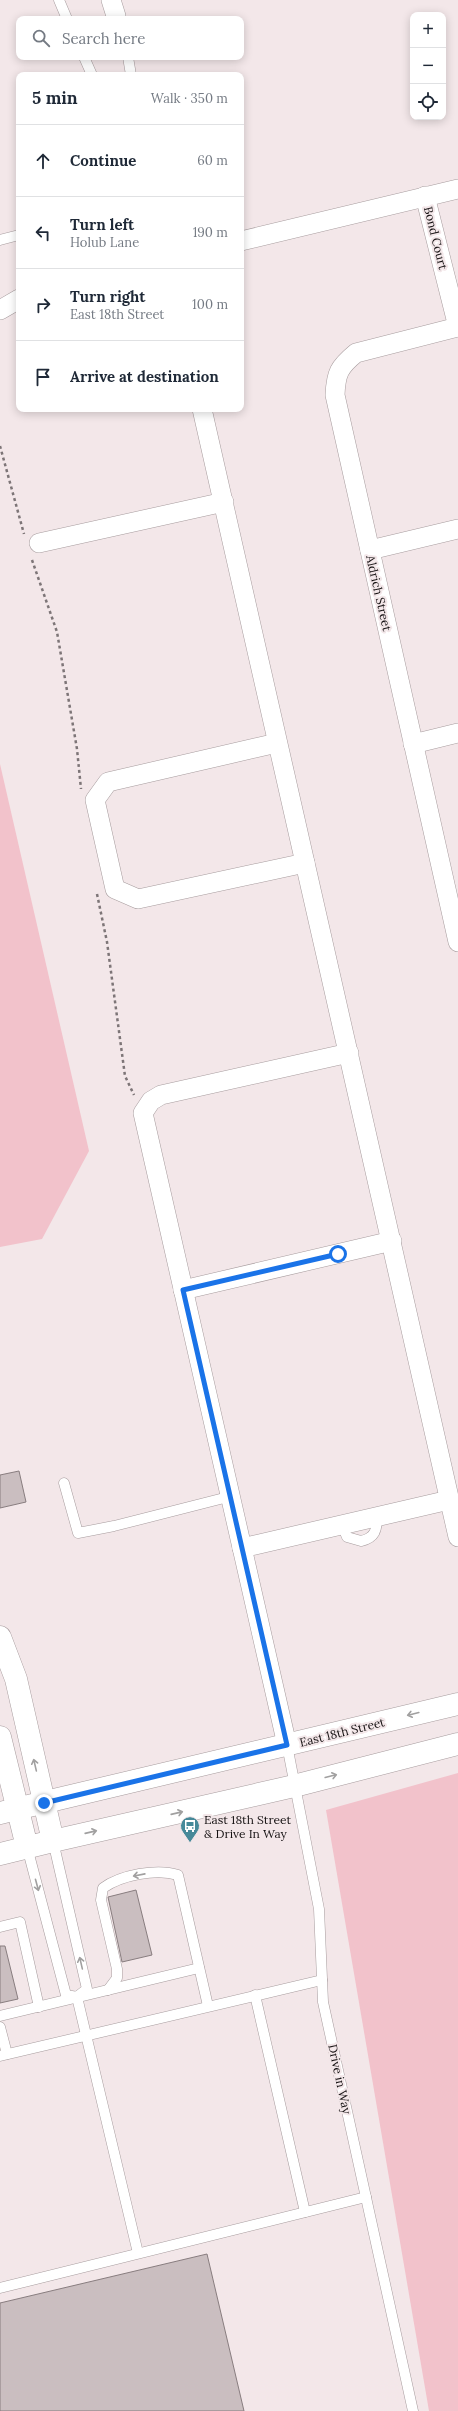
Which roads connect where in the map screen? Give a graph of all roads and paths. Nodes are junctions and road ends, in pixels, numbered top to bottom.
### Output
1 (59, 0) edge
2 (66, 16) edge
3 (85, 60) edge
4 (128, 60) edge
5 (91, 72) edge
6 (130, 72) edge
7 (458, 189) edge
8 (425, 196) junction
9 (16, 237) edge
10 (0, 240) edge
11 (244, 240) edge
12 (16, 301) edge
13 (0, 310) edge
14 (458, 327) edge
15 (203, 412) edge
16 (0, 446) edge
17 (224, 502) junction
18 (458, 529) edge
19 (32, 541) joint
20 (370, 550) junction
21 (458, 733) edge
22 (277, 743) junction
23 (413, 744) junction
24 (305, 863) junction
25 (458, 942) edge
26 (349, 1053) junction
27 (392, 1241) junction
28 (183, 1290) junction
29 (64, 1483) dead end
30 (232, 1496) junction
31 (449, 1500) junction
32 (458, 1537) edge
33 (242, 1548) junction
34 (0, 1637) edge
35 (458, 1704) edge
36 (0, 1737) edge
37 (458, 1744) edge
38 (287, 1745) junction
39 (294, 1786) junction
40 (44, 1803) junction
41 (8, 1811) edge
42 (53, 1841) junction
43 (27, 1847) junction
44 (0, 1854) edge
45 (0, 1927) edge
46 (199, 1968) junction
47 (322, 1980) junction
48 (108, 1990) junction
49 (255, 1995) junction
50 (77, 1997) junction
51 (208, 2006) junction
52 (39, 2007) junction
53 (0, 2016) edge
54 (0, 2027) edge
55 (86, 2035) junction
56 (3, 2055) edge
57 (366, 2197) junction
58 (305, 2212) junction
59 (138, 2253) junction
60 (0, 2288) edge
61 (413, 2411) edge

1 - 2 lane
3 - 5 lane
4 - 6 lane
7 - 8 street
8 - 11 street
8 - 14 street, Bond Court
9 - 10 lane
12 - 13 street
14 - 20 street, Aldrich Street
15 - 17 street
16 - 19 path
17 - 19 street
17 - 22 street
18 - 20 street
20 - 23 street, Aldrich Street
21 - 23 street
22 - 24 street
22 - 24 street
23 - 25 street, Aldrich Street
24 - 26 street
26 - 27 street
26 - 28 street
27 - 28 street
27 - 31 street
28 - 30 street
29 - 30 lane
30 - 33 street
31 - 32 street
31 - 33 street
33 - 38 street
40 -> 34 main road
35 -> 38 main road, East 18th Street
36 - 41 main road
39 -> 37 main road
38 - 39 lane, Drive in Way
38 - 40 main road, East 18th Street
42 -> 39 main road
39 - 47 lane, Drive in Way
40 - 41 main road, East 18th Street
40 - 42 main road
41 - 43 main road
42 - 43 main road
50 -> 42 lane
43 - 44 main road
43 -> 50 lane
45 - 52 lane
46 - 48 lane
46 -> 48 lane
46 - 51 lane
47 - 49 lane
47 - 57 lane, Drive in Way
48 - 50 lane
49 - 51 lane
49 - 58 lane
50 - 52 lane
50 - 55 lane
51 - 55 lane
52 - 53 lane
54 - 56 lane
55 - 56 lane
55 - 59 lane
57 - 58 lane
57 - 61 lane, Drive in Way
58 - 59 lane
59 - 60 lane

